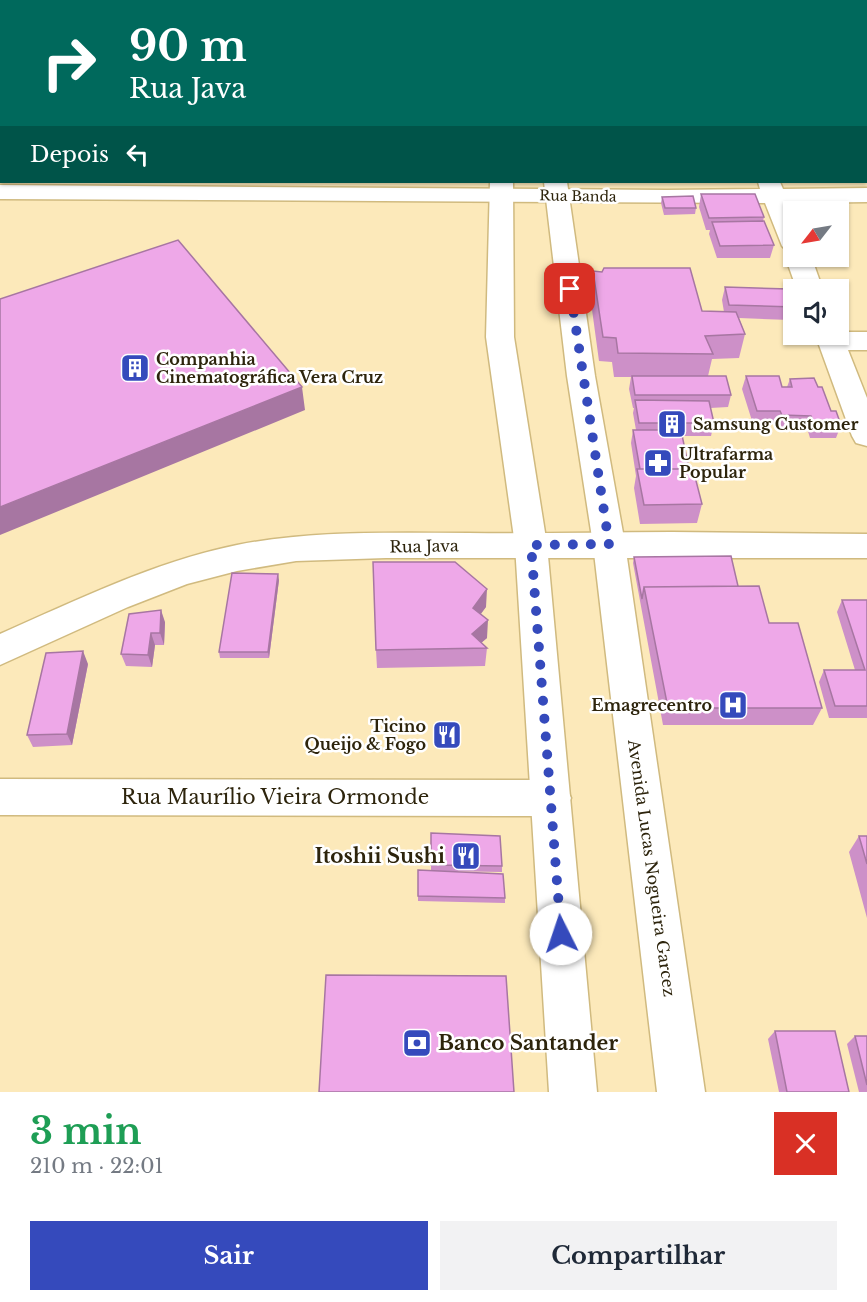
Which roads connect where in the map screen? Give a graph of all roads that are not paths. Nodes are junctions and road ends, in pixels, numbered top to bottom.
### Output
1 (92, 188) edge
2 (501, 188) edge
3 (772, 188) edge
4 (556, 189) edge
5 (661, 189) edge
6 (0, 192) edge
7 (867, 195) edge
8 (783, 217) edge
9 (849, 340) edge
10 (867, 341) edge
11 (832, 345) edge
12 (867, 436) edge
13 (609, 544) junction
14 (531, 545) junction
15 (867, 546) edge
16 (0, 650) edge
17 (0, 797) edge
18 (551, 798) junction
19 (573, 1092) edge
20 (681, 1092) edge

1 - 2 street, Rua Banda
1 - 6 street, Rua Banda
2 - 4 street, Rua Banda
2 - 14 street
3 - 5 street, Rua Banda
3 - 7 street, Rua Banda
3 - 8 street
4 - 5 street, Rua Banda
4 - 13 street, Avenida Lucas Nogueira Garcez
9 - 10 street
11 - 12 street
13 - 14 street, Rua Java
13 - 15 street, Rua Java
13 - 20 street, Avenida Lucas Nogueira Garcez
14 - 16 street, Rua Java
14 - 18 street
17 - 18 street, Rua Maurílio Vieira Ormonde
18 - 19 street

